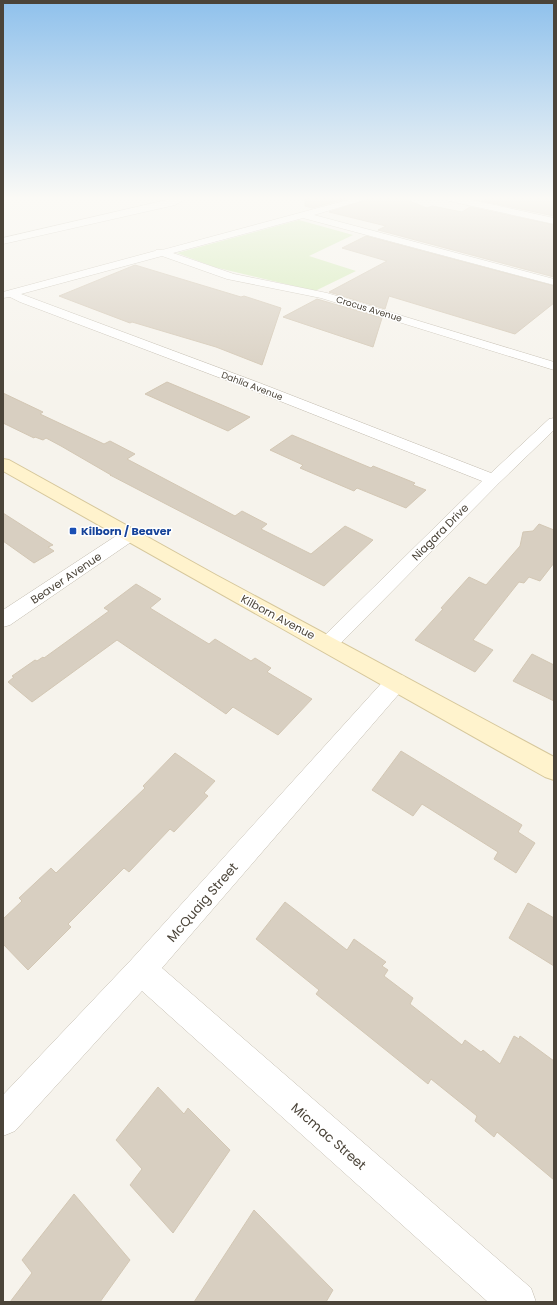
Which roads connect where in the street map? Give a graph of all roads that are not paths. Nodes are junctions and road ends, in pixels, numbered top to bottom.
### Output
1 (135, 259) edge
2 (180, 259) edge
3 (467, 259) edge
4 (554, 282) edge
5 (7, 294) edge
6 (554, 366) edge
7 (554, 422) edge
8 (3, 464) edge
9 (493, 480) junction
10 (128, 536) junction
11 (3, 620) edge
12 (328, 644) junction
13 (396, 682) junction
14 (554, 769) edge
15 (141, 970) junction
16 (3, 1118) edge
17 (517, 1302) edge

1 - 5 street
2 - 6 street, Crocus Avenue
3 - 4 street
5 - 9 street, Dahlia Avenue
7 - 9 street, Niagara Drive
8 - 10 street, Kilborn Avenue
9 - 12 street, Niagara Drive
10 - 11 street, Beaver Avenue
10 - 12 street, Kilborn Avenue
12 - 13 street, Kilborn Avenue
13 - 14 street, Kilborn Avenue
13 - 15 street, McQuaig Street
15 - 16 street, McQuaig Street
15 - 17 street, Micmac Street

